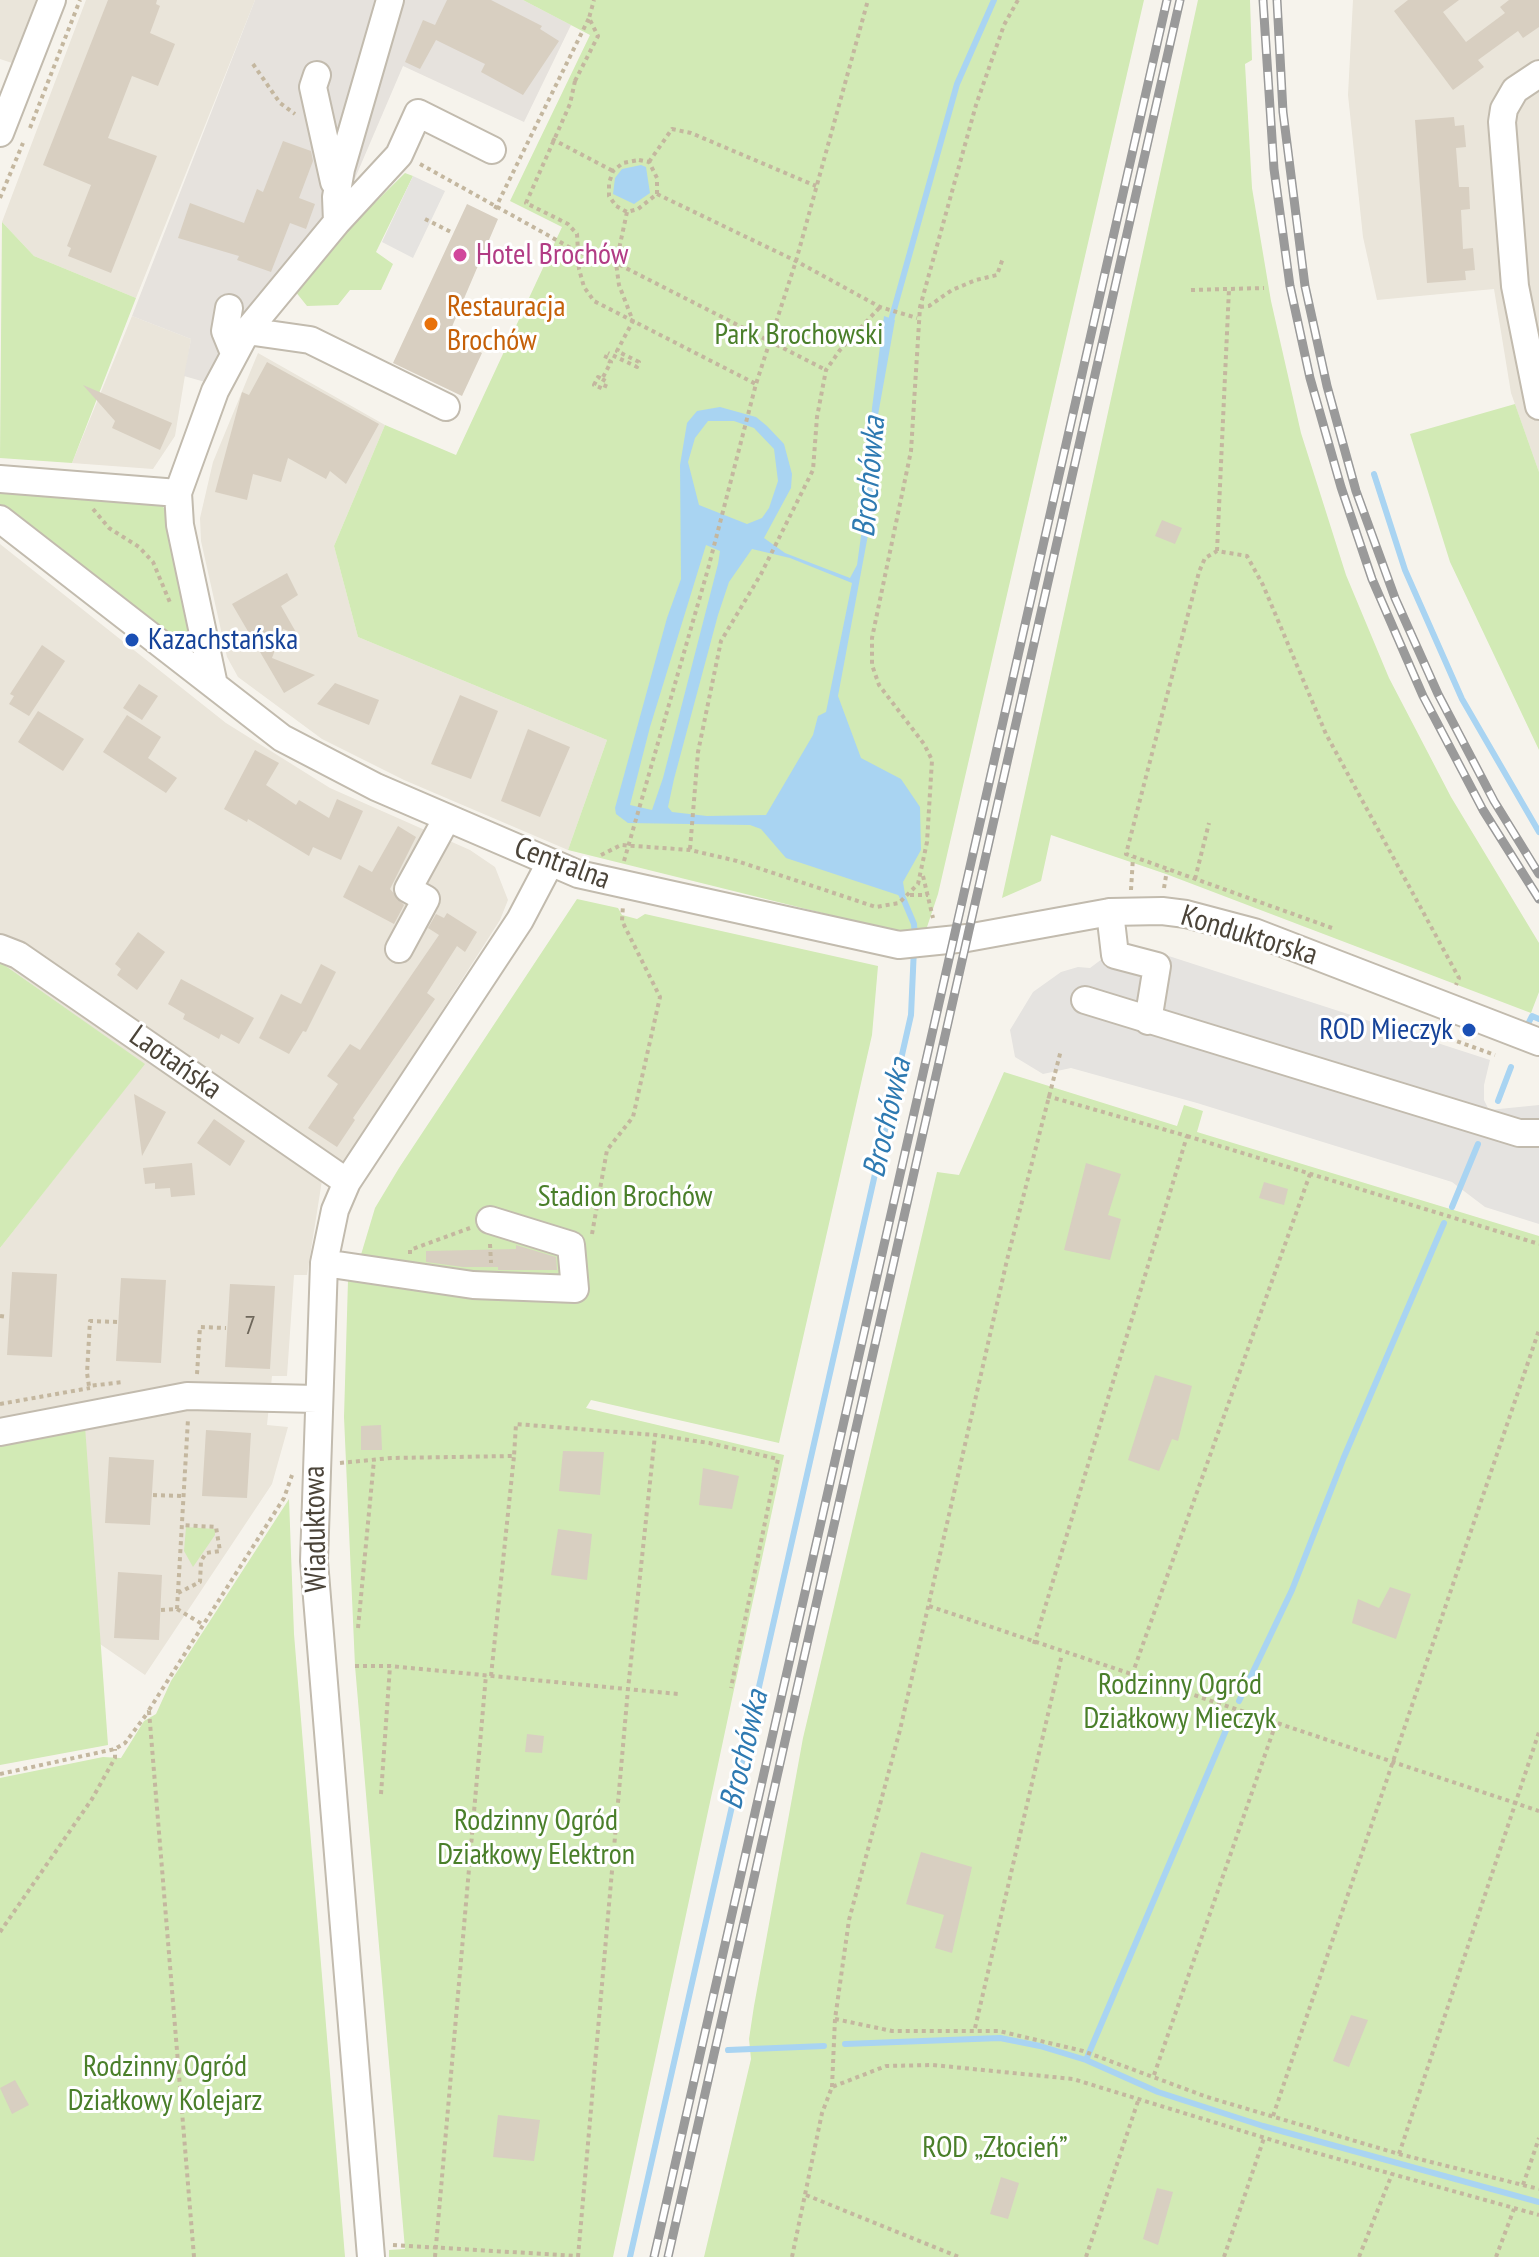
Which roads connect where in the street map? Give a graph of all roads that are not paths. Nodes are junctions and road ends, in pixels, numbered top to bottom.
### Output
1 (52, 0) edge
2 (390, 0) edge
3 (1539, 74) edge
4 (317, 75) dead end
5 (0, 133) edge
6 (492, 150) dead end
7 (337, 210) junction
8 (229, 308) dead end
9 (241, 342) junction
10 (1539, 406) edge
11 (446, 407) dead end
12 (0, 479) edge
13 (178, 493) junction
14 (0, 519) edge
15 (214, 685) junction
16 (447, 818) junction
17 (550, 863) junction
18 (1110, 912) junction
19 (938, 942) joint
20 (0, 948) edge
21 (399, 949) dead end
22 (1085, 1000) dead end
23 (1148, 1021) junction
24 (1539, 1042) edge
25 (1539, 1133) edge
26 (347, 1182) junction
27 (490, 1220) road end
28 (324, 1263) junction
29 (317, 1399) junction
30 (0, 1432) edge
31 (371, 2257) edge

1 - 5 street
2 - 7 street
3 - 10 street
4 - 7 street
6 - 7 street
7 - 9 street
8 - 9 street
9 - 11 street
9 - 13 street
12 - 13 street
13 - 15 street
14 - 15 street, Centralna
15 - 16 street, Centralna
16 - 17 street, Centralna
16 - 21 street
17 - 19 street, Centralna
17 - 26 street, Wiaduktowa
18 - 19 street, Konduktorska
18 - 23 street
18 - 24 street, Konduktorska
20 - 26 street, Laotańska
22 - 23 street
23 - 25 street
26 - 28 street, Wiaduktowa
27 - 28 street
28 - 29 street, Wiaduktowa
29 - 30 street
29 - 31 street, Wiaduktowa

